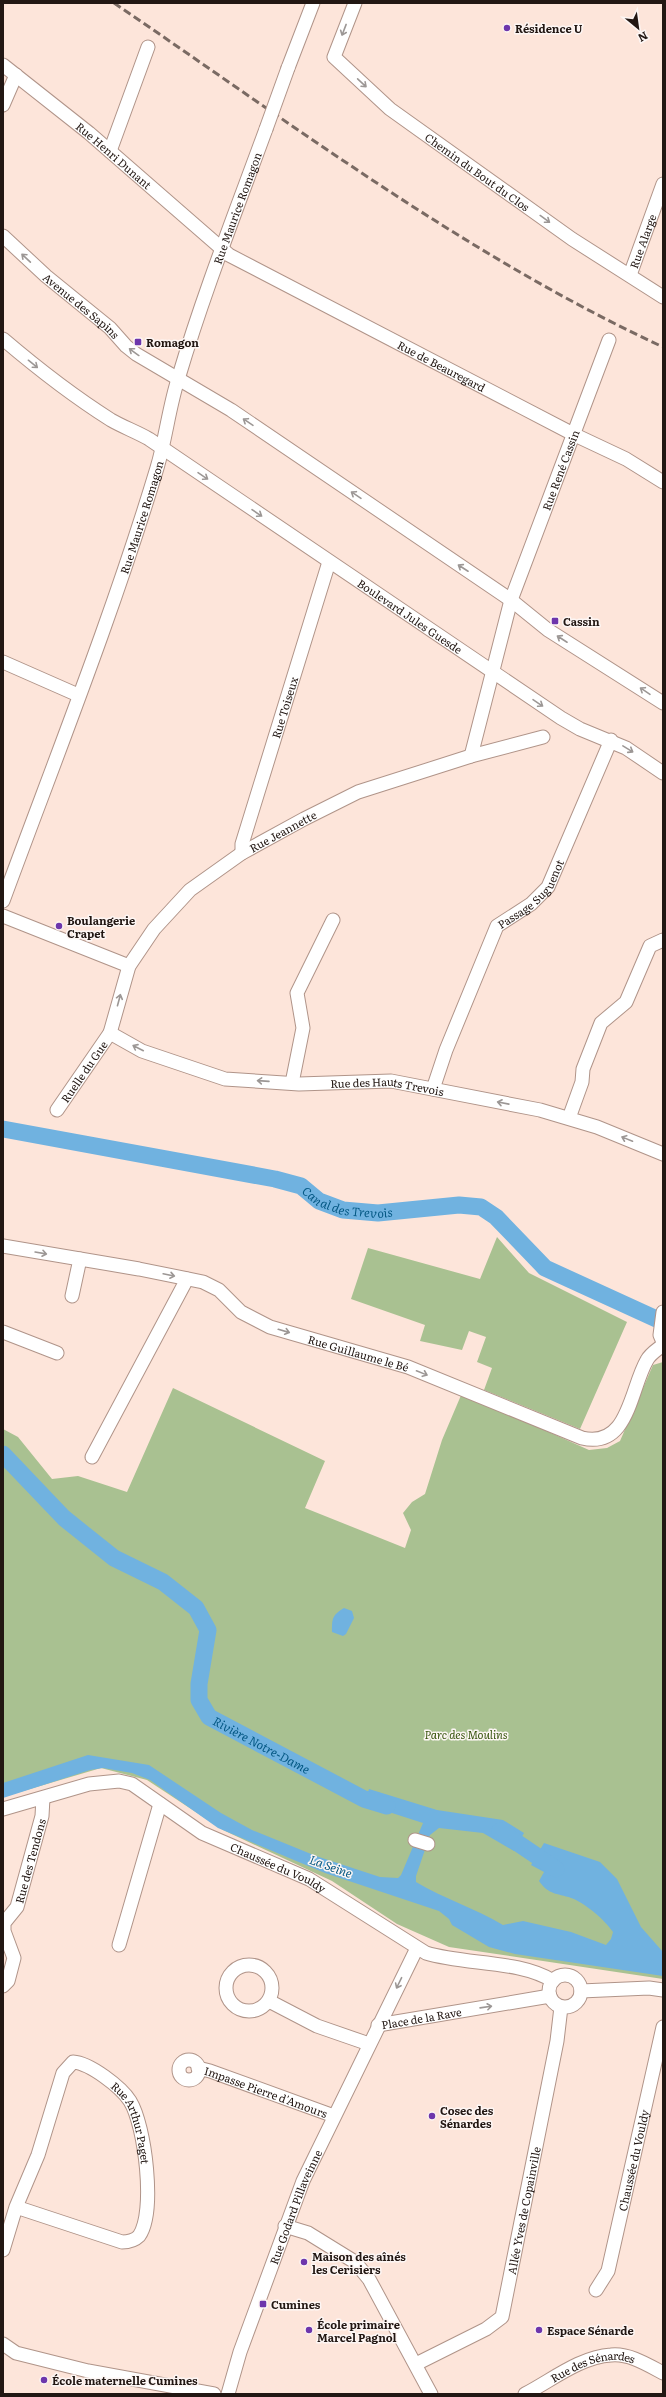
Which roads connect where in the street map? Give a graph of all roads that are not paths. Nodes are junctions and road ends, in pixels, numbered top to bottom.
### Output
1 (313, 3) edge
2 (355, 3) edge
3 (148, 47) dead end
4 (3, 65) edge
5 (16, 75) junction
6 (3, 105) edge
7 (110, 152) junction
8 (663, 184) edge
9 (3, 236) edge
10 (221, 248) junction
11 (630, 275) junction
12 (663, 297) edge
13 (3, 339) edge
14 (609, 340) dead end
15 (178, 378) junction
16 (575, 435) junction
17 (162, 449) junction
18 (663, 482) edge
19 (329, 562) junction
20 (511, 600) junction
21 (3, 662) edge
22 (493, 673) junction
23 (78, 695) junction
24 (663, 703) edge
25 (543, 737) dead end
26 (611, 740) junction
27 (471, 756) junction
28 (663, 773) edge
29 (242, 853) junction
30 (3, 901) edge
31 (3, 916) edge
32 (334, 920) dead end
33 (663, 940) edge
34 (128, 966) junction
35 (110, 1033) junction
36 (292, 1083) junction
37 (433, 1090) junction
38 (56, 1110) dead end
39 (569, 1118) junction
40 (663, 1154) edge
41 (3, 1246) edge
42 (80, 1259) junction
43 (187, 1279) junction
44 (72, 1296) dead end
45 (663, 1312) edge
46 (3, 1332) edge
47 (662, 1340) edge
48 (57, 1353) dead end
49 (92, 1457) dead end
50 (43, 1798) junction
51 (160, 1804) junction
52 (3, 1809) edge
53 (415, 1840) dead end
54 (428, 1844) dead end
55 (119, 1945) dead end
56 (417, 1948) junction
57 (553, 1981) junction
58 (3, 1986) edge
59 (663, 1990) edge
60 (581, 1991) junction
61 (550, 1996) junction
62 (269, 2001) dead end
63 (561, 2007) junction
64 (378, 2025) junction
65 (663, 2027) edge
66 (369, 2044) junction
67 (198, 2068) dead end
68 (334, 2116) junction
69 (16, 2206) junction
70 (285, 2226) junction
71 (3, 2250) edge
72 (596, 2290) dead end
73 (3, 2344) edge
74 (416, 2364) junction
75 (663, 2373) edge
76 (214, 2394) edge
77 (228, 2394) edge
78 (431, 2394) edge
79 (525, 2394) edge

1 - 10 street, Rue Maurice Romagon, bridge
2 -> 11 street, Chemin du Bout du Clos
3 - 7 street
4 - 5 street, Rue Henri Dunant
5 - 6 street
5 - 7 street, Rue Henri Dunant
7 - 10 street, Rue Henri Dunant
8 - 11 street, Rue Alarge
15 -> 9 street, Avenue des Sapins
10 - 15 street, Rue Maurice Romagon
10 - 16 street, Rue de Beauregard
11 - 12 street, Chemin du Bout du Clos
13 -> 17 street
14 - 16 street, Rue René Cassin
15 - 17 street, Rue Maurice Romagon
20 -> 15 street
16 - 18 street, Rue de Beauregard
16 - 20 street, Rue René Cassin
17 -> 19 street, Boulevard Jules Guesde
17 - 23 street, Rue Maurice Romagon
19 - 22 street, Boulevard Jules Guesde
19 - 29 street, Rue Toiseux
20 - 22 street, Rue René Cassin
24 -> 20 street
21 - 23 street
22 -> 26 street, Boulevard Jules Guesde
22 - 27 street, Rue René Cassin
23 - 30 street, Rue Maurice Romagon
25 - 27 street, Rue Jeannette
26 -> 28 street, Boulevard Jules Guesde
26 - 37 street, Passage Suguenot
27 - 29 street, Rue Jeannette
29 - 34 street, Rue Jeannette
31 - 34 street
32 - 36 street
33 - 39 street
35 -> 34 street, Rue Jeannette
36 -> 35 street, Rue des Hauts Trevois
35 - 38 street, Ruelle du Gue
36 - 37 street, Rue des Hauts Trevois
39 -> 37 street, Rue des Hauts Trevois
40 -> 39 street, Rue des Hauts Trevois
41 -> 42 street, Rue Guillaume le Bé
42 -> 43 street, Rue Guillaume le Bé
42 - 44 street
43 -> 47 street, Rue Guillaume le Bé
43 - 49 street
45 - 47 street
46 - 48 street
50 - 51 street, Chaussée du Vouldy
50 - 52 street, Chaussée du Vouldy
50 - 58 street, Rue des Tendons
51 - 55 street
51 - 56 street, Chaussée du Vouldy
53 - 54 street
56 - 57 street, Chaussée du Vouldy
56 -> 64 street, Place de la Rave
57 - 60 street
57 - 61 street
59 - 60 street
60 - 63 street
61 - 63 street
64 -> 61 street, Place de la Rave
62 - 66 street
63 - 74 street, Allée Yves de Copainville
64 - 66 street, Rue Godard Pillaveinne
65 - 72 street, Chaussée du Vouldy
66 - 68 street, Rue Godard Pillaveinne
67 - 68 street, Impasse Pierre d'Amours
68 - 70 street, Rue Godard Pillaveinne
69 - 69 street, Rue Arthur Paget
69 - 71 street, Rue Arthur Paget
70 - 74 street
70 - 77 street, Rue Godard Pillaveinne
73 - 76 street
74 - 78 street
75 - 79 street, Rue des Sénardes

